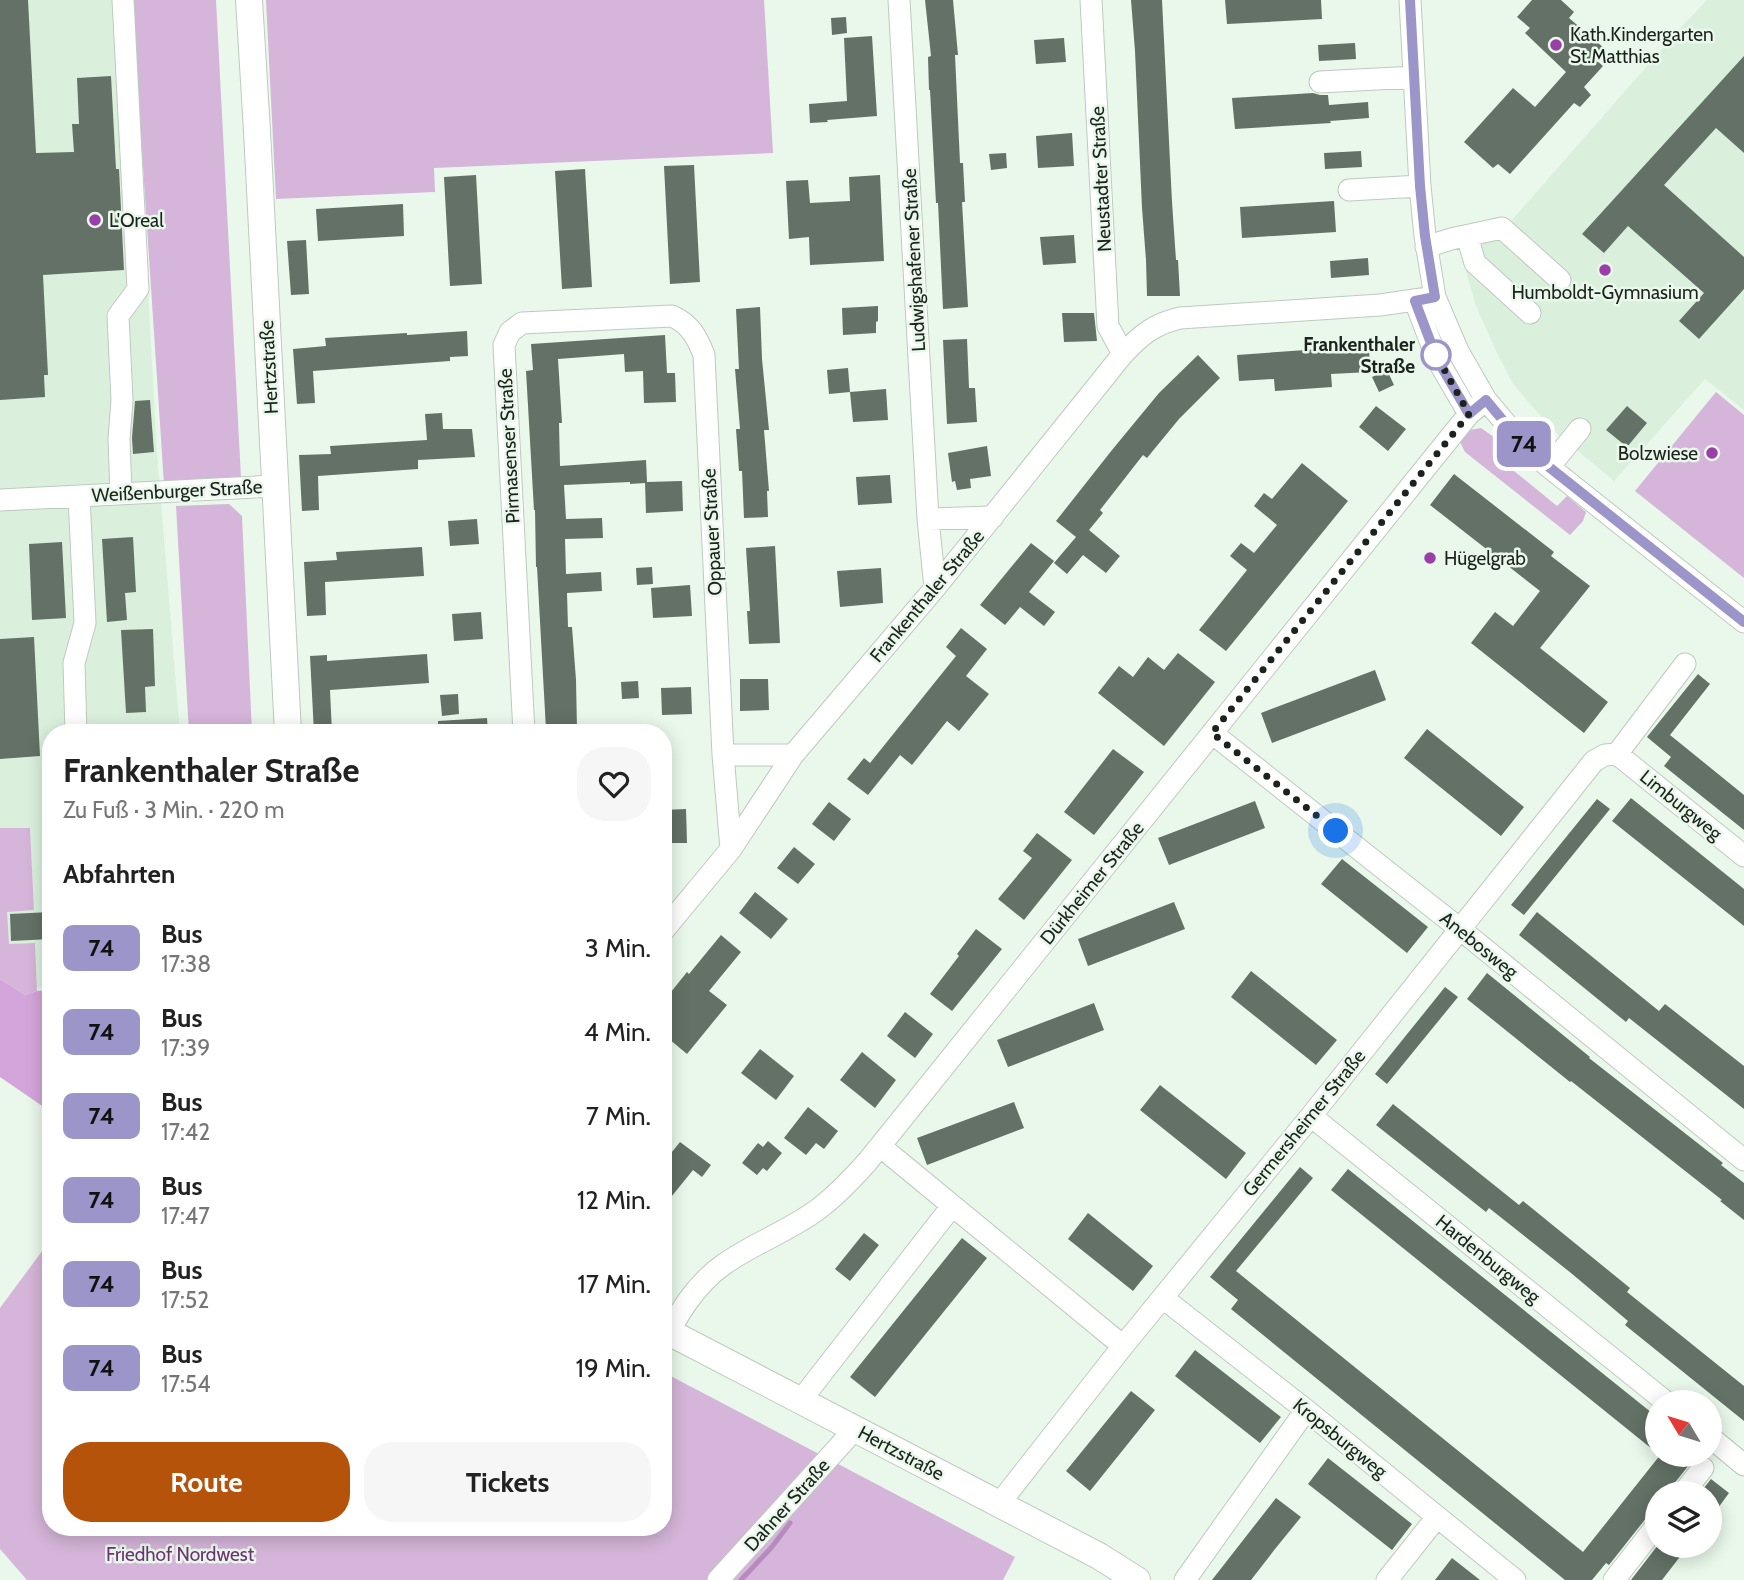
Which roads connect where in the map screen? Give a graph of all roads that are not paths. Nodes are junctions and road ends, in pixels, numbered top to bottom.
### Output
1 (123, 0) edge
2 (248, 0) edge
3 (899, 0) edge
4 (1091, 0) edge
5 (1410, 0) edge
6 (1414, 77) junction
7 (1320, 82) dead end
8 (1420, 186) junction
9 (1349, 190) dead end
10 (1466, 236) junction
11 (1426, 247) junction
12 (1560, 280) dead end
13 (1425, 299) junction
14 (1530, 313) dead end
15 (678, 318) joint
16 (1122, 354) junction
17 (1486, 400) junction
18 (1469, 414) junction
19 (1580, 429) dead end
20 (1549, 467) junction
21 (275, 486) junction
22 (121, 494) junction
23 (79, 496) junction
24 (0, 500) edge
25 (993, 517) junction
26 (928, 519) junction
27 (935, 588) junction
28 (1744, 622) edge
29 (1685, 664) dead end
30 (76, 724) edge
31 (288, 724) edge
32 (524, 724) edge
33 (1212, 733) junction
34 (1617, 754) junction
35 (723, 755) junction
36 (793, 755) junction
37 (731, 849) junction
38 (1744, 856) edge
39 (672, 920) edge
40 (1460, 929) junction
41 (1311, 1116) junction
42 (880, 1146) junction
43 (1744, 1160) edge
44 (952, 1206) junction
45 (1163, 1298) junction
46 (672, 1323) edge
47 (672, 1334) edge
48 (1123, 1346) junction
49 (1651, 1390) edge
50 (801, 1401) junction
51 (1306, 1410) junction
52 (855, 1429) junction
53 (1722, 1447) edge
54 (1744, 1465) edge
55 (1703, 1468) dead end
56 (1693, 1481) edge
57 (999, 1504) junction
58 (1437, 1517) junction
59 (1645, 1540) edge
60 (1129, 1578) edge
61 (718, 1580) edge
62 (1185, 1580) edge
63 (1387, 1580) edge
64 (1515, 1580) edge
65 (1614, 1580) edge

1 - 22 street
2 - 21 main road, Hertzstraße
3 - 26 street, Ludwigshafener Straße
4 - 16 street, Neustadter Straße
5 - 6 street
6 - 7 street
6 - 8 street
8 - 9 street
8 - 11 street
10 - 11 street
10 - 12 street
10 - 14 street
11 - 13 street
13 - 16 street, Frankenthaler Straße
13 - 17 street
13 - 18 street
15 - 32 street, Pirmasenser Straße
15 - 35 street, Oppauer Straße
16 - 25 street, Frankenthaler Straße
17 - 18 street, Dürkheimer Straße
17 - 20 street
18 - 33 street, Dürkheimer Straße
19 - 20 street
20 - 28 street
21 - 22 street, Weißenburger Straße
21 - 31 main road, Hertzstraße
22 - 23 street, Weißenburger Straße
23 - 24 street, Weißenburger Straße
23 - 30 street, Weißenburger Straße
25 - 26 street
25 - 27 street, Frankenthaler Straße
26 - 27 street, Ludwigshafener Straße
27 - 36 street, Frankenthaler Straße
29 - 34 street
33 - 40 street, Anebosweg
33 - 42 street, Dürkheimer Straße
34 - 38 street, Limburgweg
34 - 40 street, Germersheimer Straße
35 - 36 street
35 - 37 street, Oppauer Straße
36 - 37 street, Frankenthaler Straße
37 - 39 street, Frankenthaler Straße
40 - 41 street, Germersheimer Straße
40 - 43 street, Anebosweg
41 - 45 street, Germersheimer Straße
41 - 49 street, Hardenburgweg
42 - 44 street
42 - 46 street, Dürkheimer Straße
44 - 48 street
44 - 50 street
45 - 48 street, Germersheimer Straße
45 - 51 street, Kropsburgweg
47 - 50 main road, Hertzstraße
48 - 57 street, Germersheimer Straße
50 - 52 main road, Hertzstraße
51 - 58 street, Kropsburgweg
51 - 62 street
52 - 57 main road, Hertzstraße
52 - 61 street, Dahner Straße
53 - 54 street
55 - 56 street
57 - 60 main road, Hertzstraße
58 - 63 street
58 - 64 street, Kropsburgweg
59 - 65 street

